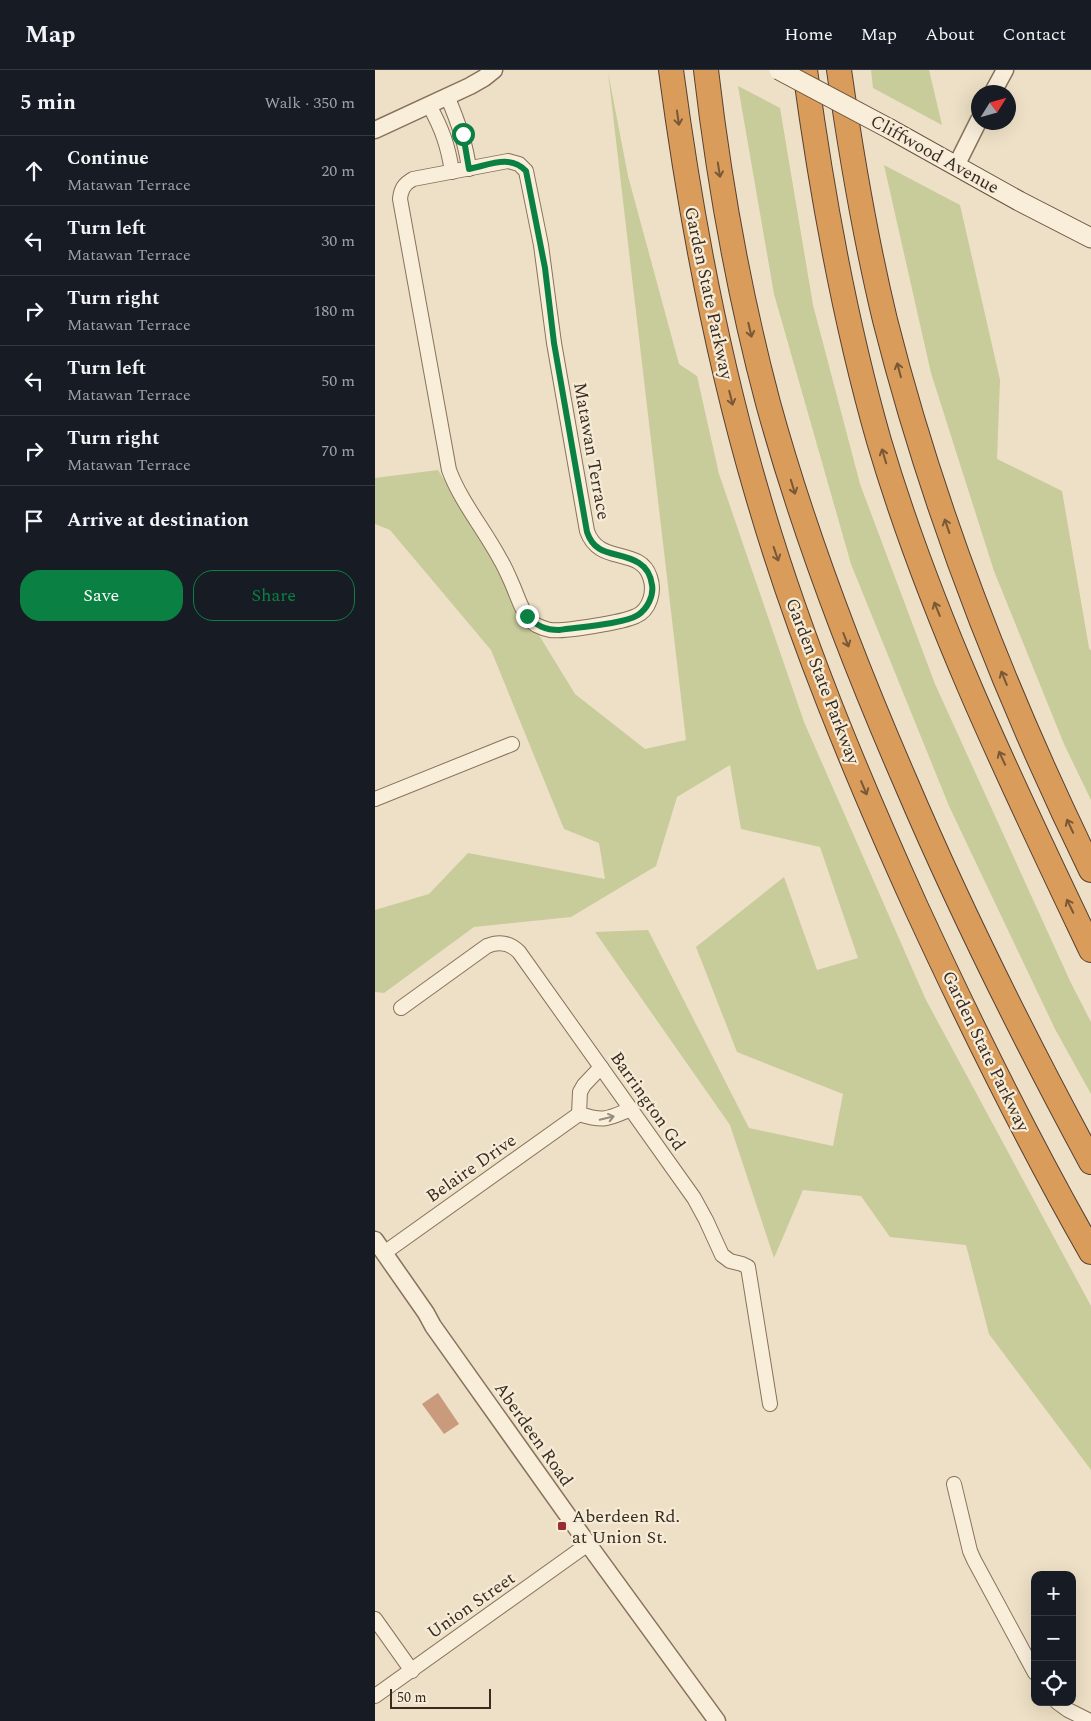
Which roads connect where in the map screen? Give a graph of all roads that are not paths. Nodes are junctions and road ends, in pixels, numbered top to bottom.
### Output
1 (495, 70) edge
2 (671, 70) edge
3 (706, 70) edge
4 (779, 70) edge
5 (805, 70) edge
6 (839, 70) edge
7 (1005, 70) edge
8 (997, 85) edge
9 (447, 96) junction
10 (429, 105) junction
11 (375, 130) edge
12 (974, 130) edge
13 (957, 166) junction
14 (469, 169) junction
15 (452, 172) junction
16 (1091, 238) edge
17 (512, 744) dead end
18 (375, 799) edge
19 (1091, 870) edge
20 (1091, 950) edge
21 (401, 1008) dead end
22 (601, 1067) junction
23 (631, 1109) junction
24 (579, 1114) junction
25 (1091, 1162) edge
26 (379, 1246) edge
27 (1091, 1252) edge
28 (770, 1404) dead end
29 (955, 1484) dead end
30 (588, 1544) junction
31 (375, 1619) edge
32 (1031, 1666) edge
33 (412, 1671) junction
34 (375, 1696) edge
35 (1062, 1706) edge
36 (717, 1721) edge
37 (1090, 1721) edge

1 - 9 street
2 -> 27 highway, Garden State Parkway
3 -> 25 highway, Garden State Parkway
4 - 13 main road, Cliffwood Avenue, bridge
20 -> 5 highway
19 -> 6 highway
7 - 8 street
9 - 10 street
9 - 14 street
10 - 11 street
10 - 15 street
12 - 13 street
13 - 16 main road, Cliffwood Avenue
14 - 15 street, Matawan Terrace
14 - 15 street, Matawan Terrace
17 - 18 street
21 - 22 street, Barrington Gd
22 - 23 street, Barrington Gd
22 - 24 street
24 -> 23 street
23 - 28 street, Barrington Gd
24 - 26 street, Belaire Drive
26 - 30 street, Aberdeen Road
29 - 32 street
30 - 33 street, Union Street
30 - 36 street, Aberdeen Road
31 - 33 street
33 - 34 street, Union Street
35 - 37 street

